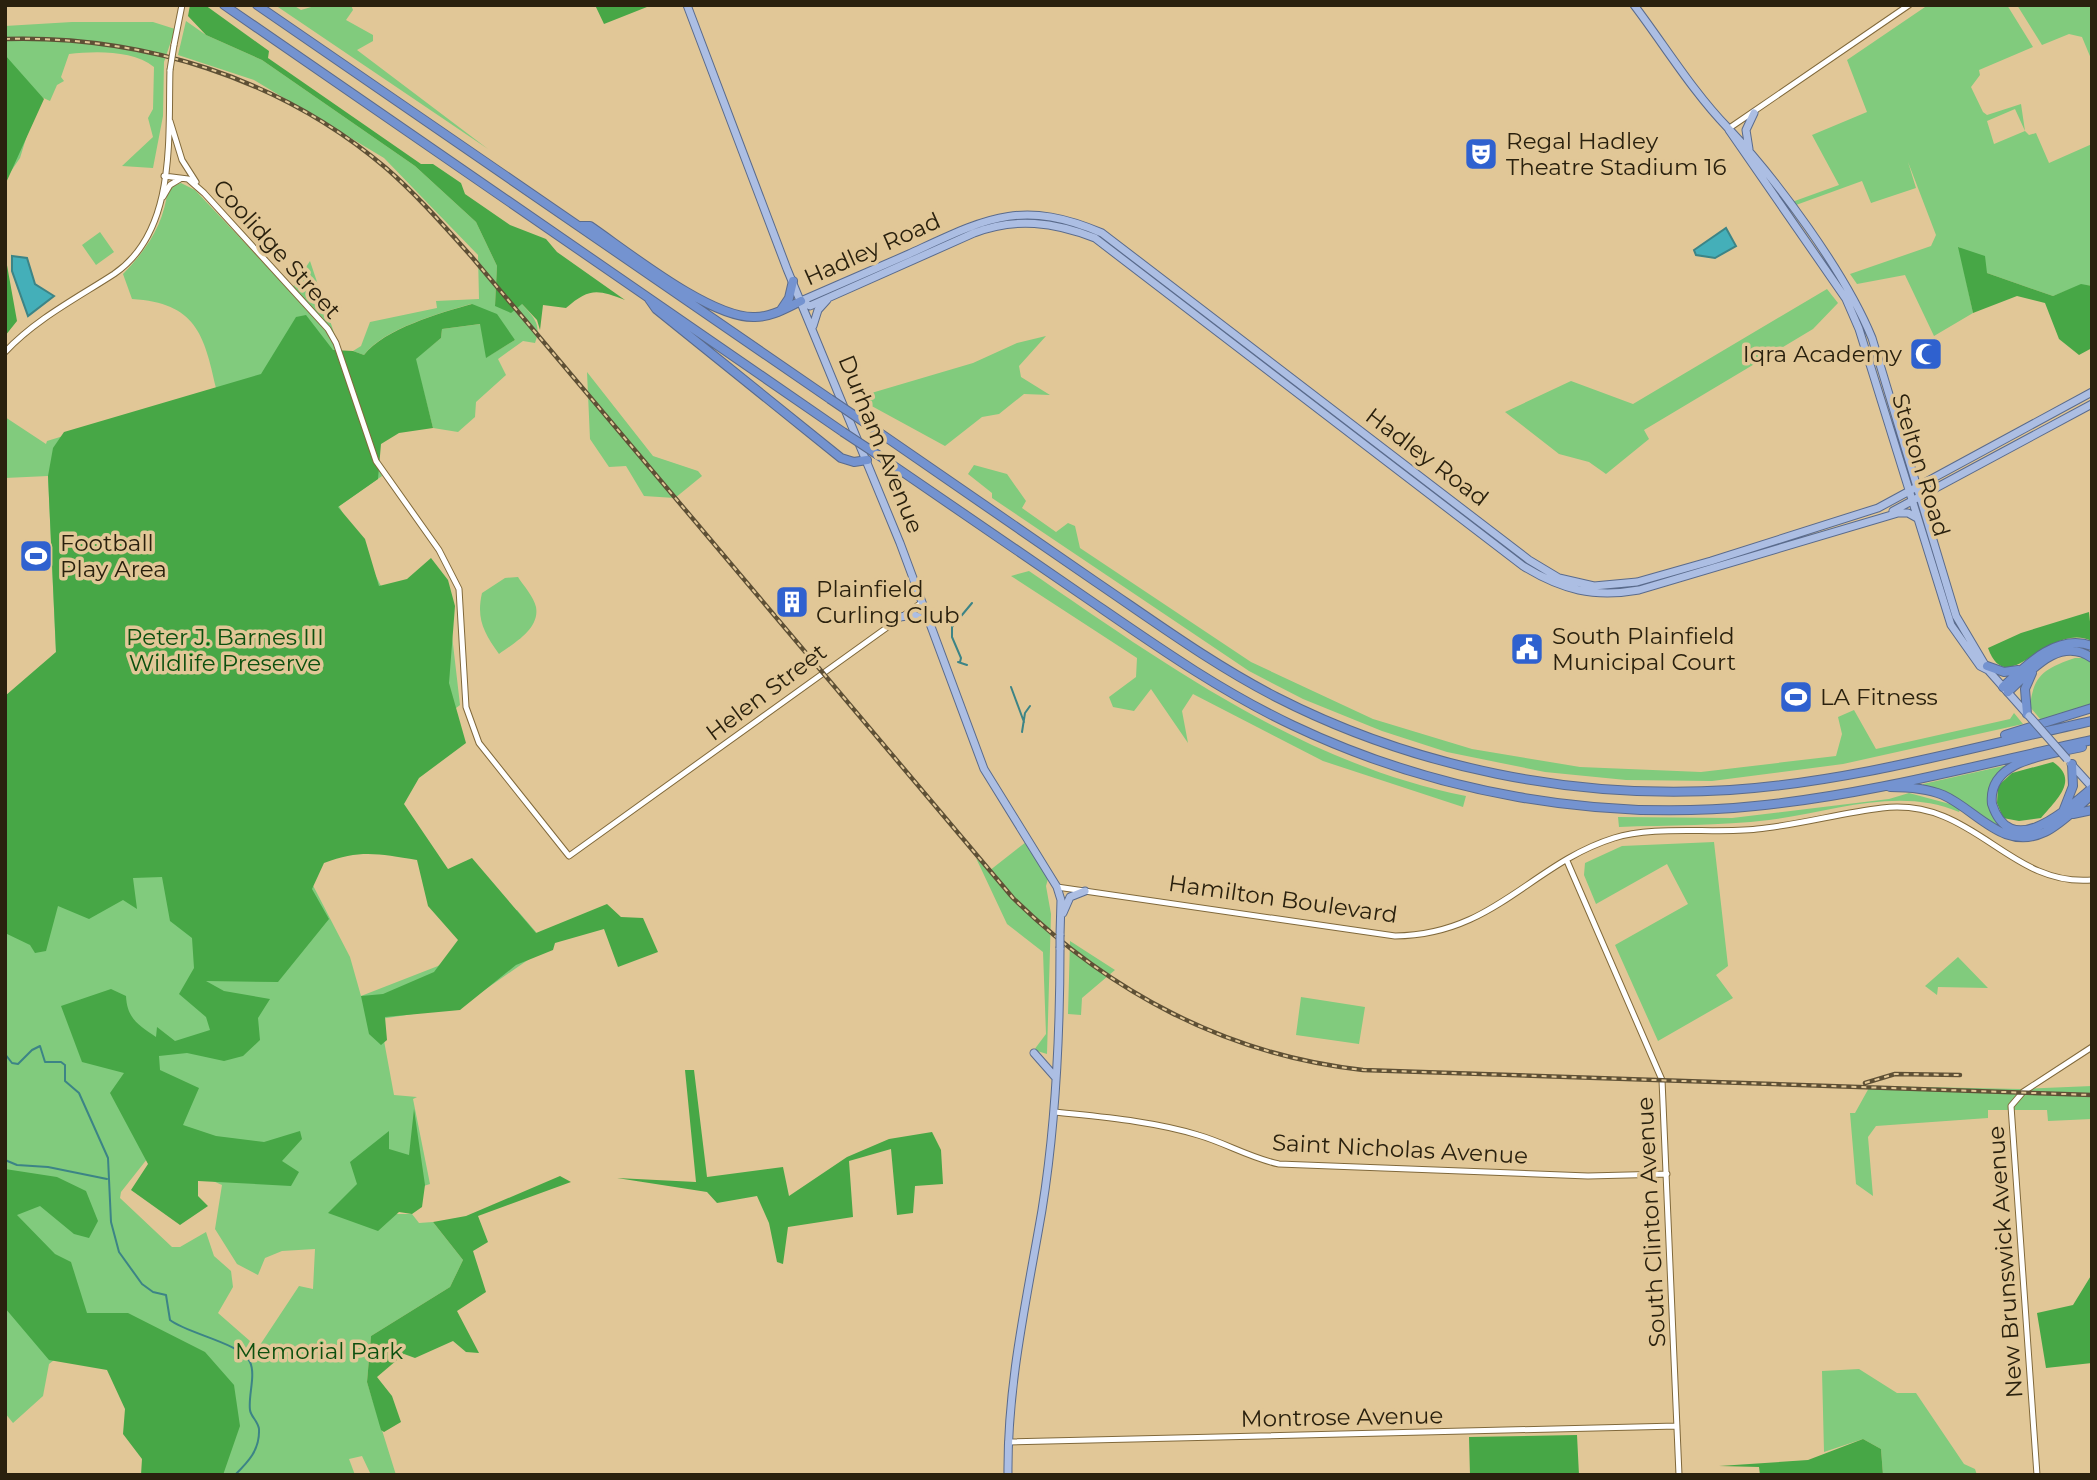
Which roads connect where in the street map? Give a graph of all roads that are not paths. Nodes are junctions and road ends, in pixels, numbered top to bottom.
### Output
1 (182, 5) edge
2 (224, 5) edge
3 (257, 5) edge
4 (687, 5) edge
5 (1634, 5) edge
6 (1909, 5) edge
7 (1755, 113) junction
8 (169, 115) junction
9 (1728, 129) junction
10 (1750, 153) junction
11 (164, 176) junction
12 (181, 178) junction
13 (204, 193) junction
14 (162, 199) junction
15 (578, 226) junction
16 (793, 281) junction
17 (646, 295) junction
18 (830, 298) junction
19 (801, 302) junction
20 (780, 312) junction
21 (813, 327) junction
22 (5, 352) edge
23 (2092, 392) edge
24 (2092, 404) edge
25 (867, 460) junction
26 (1918, 489) junction
27 (1910, 498) junction
28 (1921, 498) junction
29 (1917, 518) junction
30 (1876, 519) junction
31 (1526, 563) junction
32 (921, 603) junction
33 (900, 617) junction
34 (930, 623) junction
35 (2092, 646) edge
36 (2092, 658) edge
37 (2024, 667) junction
38 (2035, 667) junction
39 (1987, 668) junction
40 (2005, 690) junction
41 (2092, 708) edge
42 (2028, 715) junction
43 (2092, 721) edge
44 (2091, 740) edge
45 (1997, 741) junction
46 (2070, 762) junction
47 (667, 785) joint
48 (1877, 787) junction
49 (2092, 787) edge
50 (2092, 795) edge
51 (2092, 810) edge
52 (2065, 814) junction
53 (1567, 861) junction
54 (2092, 880) edge
55 (1057, 887) junction
56 (1085, 891) junction
57 (1060, 924) junction
58 (2092, 1047) edge
59 (1034, 1053) dead end
60 (1056, 1078) junction
61 (1054, 1112) junction
62 (1667, 1174) junction
63 (1678, 1426) junction
64 (1008, 1442) junction
65 (1008, 1475) edge
66 (1679, 1475) edge
67 (2037, 1475) edge

1 - 8 street, bridge
2 - 17 highway
3 - 15 highway
4 - 16 main road, Durham Avenue
5 - 9 main road, Stelton Road
6 - 7 street
7 - 9 street
7 - 10 main road
8 - 11 street
8 - 13 street
9 - 10 main road, Stelton Road
9 - 27 main road, Stelton Road
10 - 26 main road, Stelton Road
11 - 12 street, Coolidge Street
11 - 14 street
12 - 13 street, Coolidge Street
12 - 14 street
13 - 47 street, Coolidge Street
14 - 22 street
15 - 20 highway
15 - 45 highway, bridge
16 - 19 main road, Durham Avenue
16 - 20 highway
17 - 25 highway
17 - 48 highway, bridge
18 - 19 main road, Hadley Road
18 - 21 main road
18 - 31 main road, Hadley Road
19 - 20 highway
19 - 21 main road, Durham Avenue
19 - 31 main road, Hadley Road
21 - 25 main road, Durham Avenue
23 - 26 main road, Hadley Road
24 - 28 main road, Hadley Road
25 - 32 main road, Durham Avenue
26 - 27 main road, Hadley Road
26 - 28 main road, Stelton Road
27 - 28 main road, Hadley Road
27 - 29 main road, Stelton Road
27 - 30 main road, Hadley Road
27 - 31 main road, Hadley Road
28 - 39 main road, Stelton Road
29 - 30 main road, Hadley Road
29 - 39 main road, Stelton Road
30 - 31 main road, Hadley Road
32 - 33 street, Helen Street
32 - 34 main road, Durham Avenue
33 - 34 main road
33 - 47 street, Helen Street
34 - 55 main road, Durham Avenue
35 - 37 highway
36 - 38 highway
37 - 39 highway
37 - 40 highway
38 - 40 highway
38 - 42 highway
39 - 40 main road, Stelton Road
40 - 42 main road, Stelton Road
41 - 45 highway
42 - 46 main road, Stelton Road, bridge
43 - 45 highway
44 - 48 highway
44 - 52 highway
46 - 49 main road, Stelton Road
46 - 52 highway
48 - 52 highway
49 - 52 highway
50 - 52 highway
51 - 52 highway
53 - 54 street, Hamilton Boulevard
53 - 56 street, Hamilton Boulevard
53 - 62 street, South Clinton Avenue
55 - 56 street, Hamilton Boulevard
55 - 57 main road
56 - 57 main road
57 - 60 main road, bridge
58 - 67 street, New Brunswick Avenue
59 - 60 main road
60 - 61 main road
61 - 62 street, Saint Nicholas Avenue
61 - 64 main road
62 - 63 street, South Clinton Avenue
63 - 64 street, Montrose Avenue
63 - 66 street, South Clinton Avenue
64 - 65 main road

